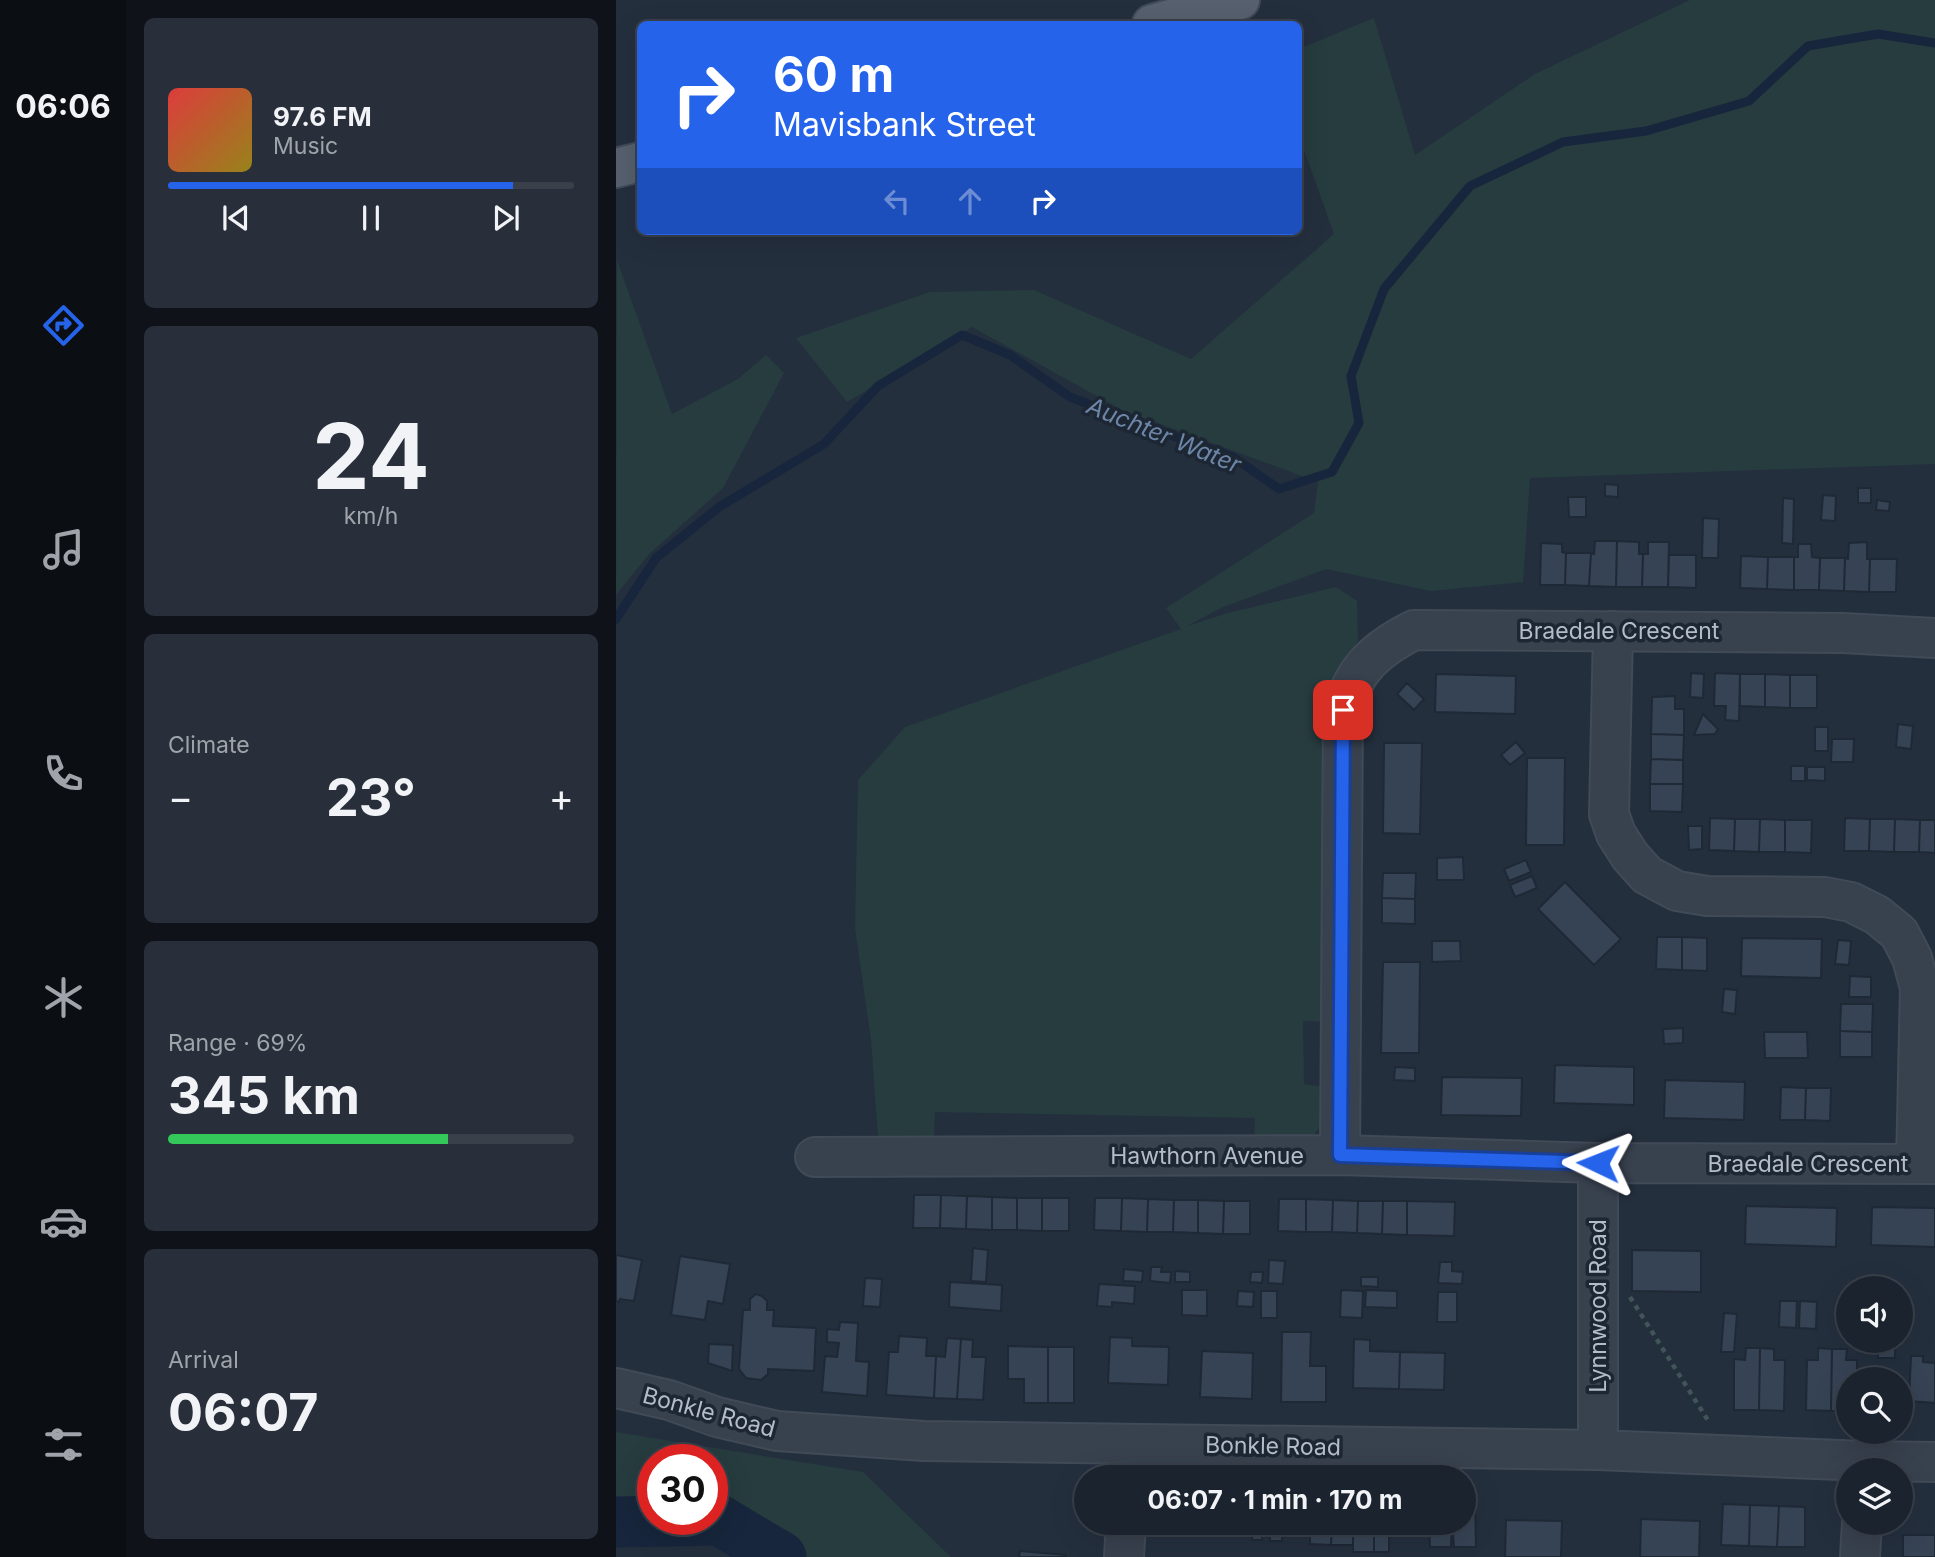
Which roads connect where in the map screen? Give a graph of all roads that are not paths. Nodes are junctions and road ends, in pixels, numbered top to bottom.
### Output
1 (1240, 0) edge
2 (1163, 21) edge
3 (637, 163) edge
4 (616, 168) edge
5 (1613, 631) junction
6 (1935, 638) edge
7 (1340, 1155) junction
8 (815, 1157) dead end
9 (1598, 1163) junction
10 (1926, 1164) edge
11 (616, 1388) edge
12 (1598, 1450) junction
13 (1130, 1460) edge
14 (1935, 1462) edge
15 (1913, 1463) edge
16 (1836, 1464) edge
17 (1125, 1535) edge
18 (1861, 1535) edge
19 (1124, 1557) edge
20 (1860, 1557) edge

1 - 2 main road
3 - 4 main road
5 - 6 street, Braedale Crescent
5 - 7 street, Braedale Crescent
5 - 10 street
7 - 8 street, Hawthorn Avenue
7 - 9 street, Hawthorn Avenue
9 - 10 street, Braedale Crescent
9 - 12 street, Lynnwood Road
11 - 13 street, Bonkle Road
12 - 13 street, Bonkle Road
12 - 16 street, Bonkle Road
14 - 15 street, Bonkle Road
17 - 19 street
18 - 20 street

